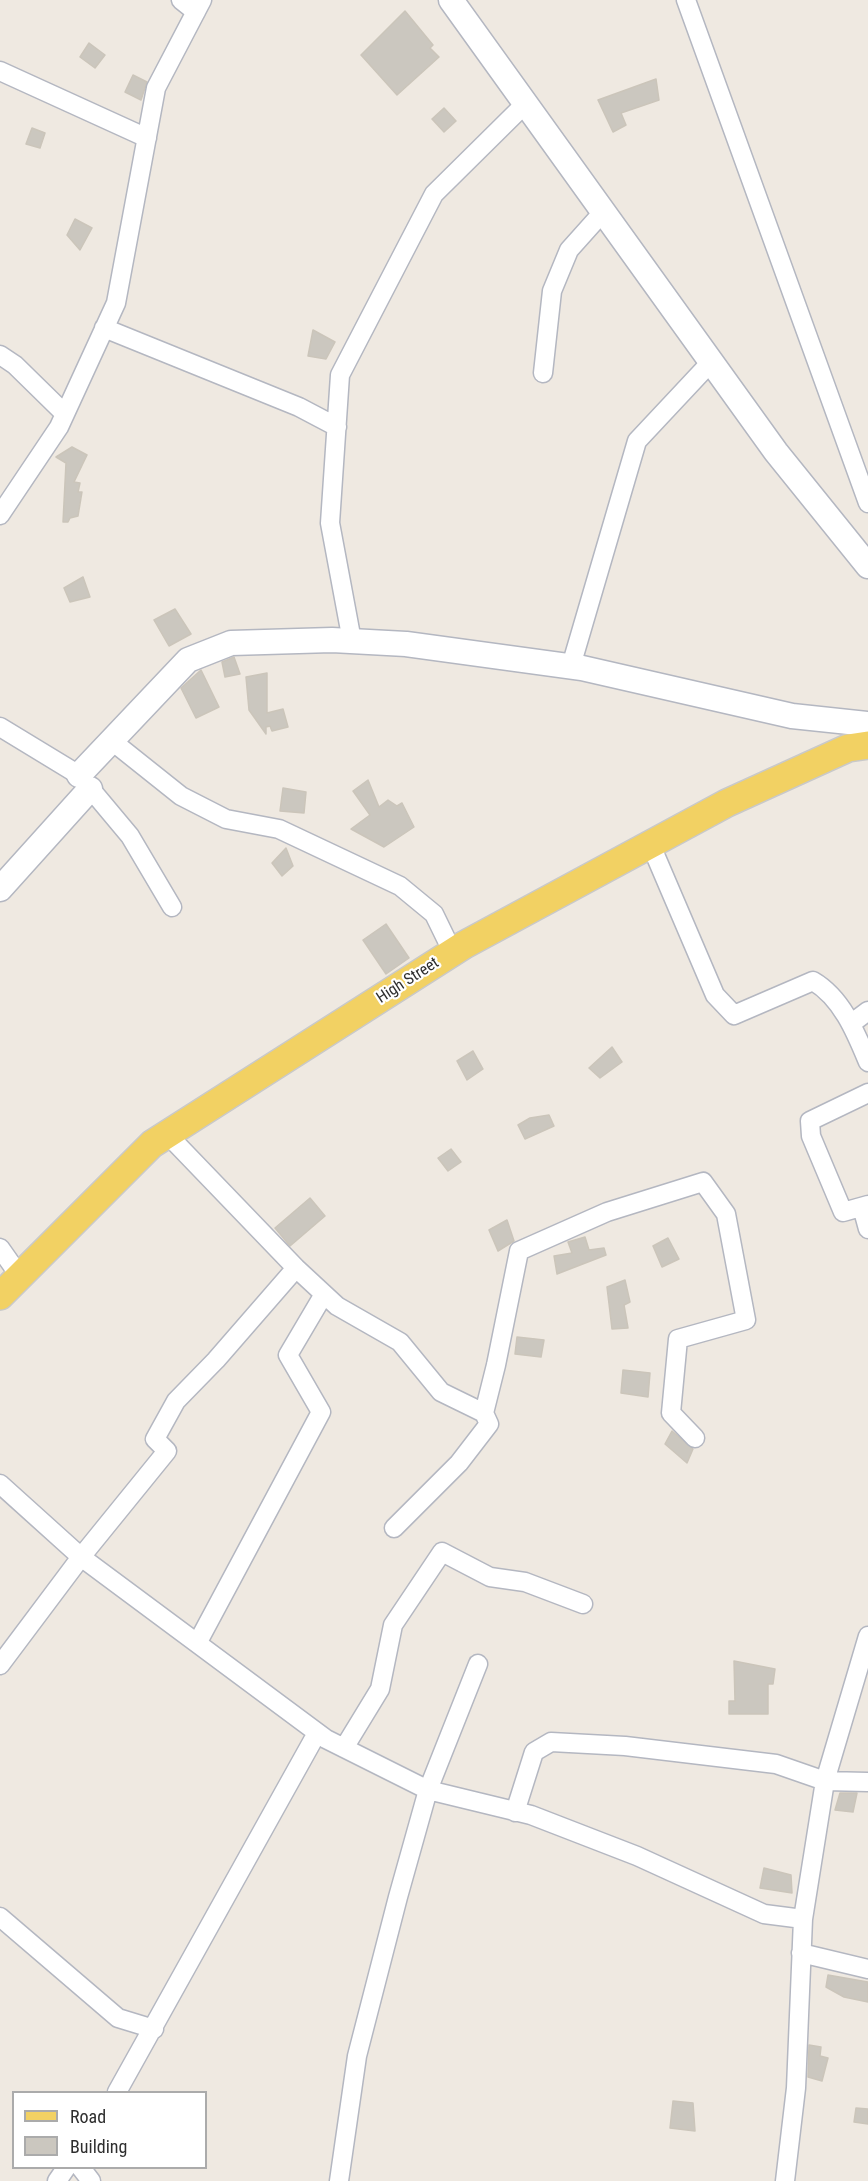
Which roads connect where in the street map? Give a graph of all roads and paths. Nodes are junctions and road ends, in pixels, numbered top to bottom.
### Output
1 (181, 0) edge
2 (451, 0) edge
3 (686, 0) edge
4 (199, 6) edge
5 (0, 71) edge
6 (525, 104) junction
7 (147, 138) junction
8 (603, 212) junction
9 (104, 328) junction
10 (0, 355) edge
11 (711, 362) junction
12 (543, 373) dead end
13 (65, 414) junction
14 (337, 428) junction
15 (868, 503) edge
16 (0, 515) edge
17 (868, 566) edge
18 (352, 641) junction
19 (571, 666) junction
20 (868, 724) edge
21 (0, 727) edge
22 (112, 741) junction
23 (868, 745) edge
24 (84, 782) junction
25 (650, 843) junction
26 (0, 889) edge
27 (172, 907) dead end
28 (453, 953) junction
29 (868, 1011) edge
30 (852, 1023) junction
31 (868, 1062) edge
32 (868, 1093) edge
33 (168, 1135) junction
34 (865, 1206) edge
35 (868, 1228) edge
36 (0, 1248) edge
37 (296, 1268) junction
38 (19, 1275) junction
39 (324, 1294) junction
40 (0, 1296) edge
41 (484, 1413) junction
42 (695, 1438) dead end
43 (0, 1484) edge
44 (394, 1528) dead end
45 (81, 1557) junction
46 (583, 1604) dead end
47 (868, 1636) edge
48 (200, 1638) dead end
49 (478, 1664) dead end
50 (0, 1665) edge
51 (317, 1733) junction
52 (344, 1748) junction
53 (825, 1781) junction
54 (868, 1782) edge
55 (428, 1790) junction
56 (515, 1812) junction
57 (0, 1917) edge
58 (803, 1919) junction
59 (801, 1953) junction
60 (868, 1969) edge
61 (154, 2029) junction
62 (118, 2091) edge
63 (82, 2169) edge
64 (91, 2181) edge
65 (339, 2181) edge
66 (785, 2181) edge

1 - 4 street
2 - 6 street
3 - 15 street
4 - 7 street
5 - 7 street
6 - 8 street
6 - 14 street
7 - 9 street
8 - 11 street
8 - 12 street
9 - 13 street
9 - 14 street
10 - 13 street
11 - 17 street
11 - 19 street
13 - 16 street
14 - 18 street
18 - 19 street
18 - 22 street
19 - 20 street
21 - 24 street
22 - 24 street
22 - 28 street
23 - 25 main road, High Street
24 - 26 street
24 - 27 street
25 - 28 main road, High Street
25 - 30 street
28 - 33 main road, High Street
29 - 30 street
30 - 31 street
32 - 34 street
33 - 37 street
33 - 38 main road, High Street
34 - 35 street
36 - 38 street
37 - 39 street
37 - 45 street
38 - 40 main road, High Street
39 - 41 street
39 - 48 street
41 - 42 street
41 - 44 street
43 - 45 street
45 - 50 street
45 - 51 street
46 - 52 street
47 - 53 street
49 - 55 street
51 - 52 street
51 - 61 street
52 - 55 street
53 - 54 street
53 - 56 street
53 - 58 street
55 - 56 street
55 - 65 street
56 - 58 street
57 - 61 street
58 - 59 street
59 - 60 street
59 - 66 street
61 - 62 street
63 - 64 street

